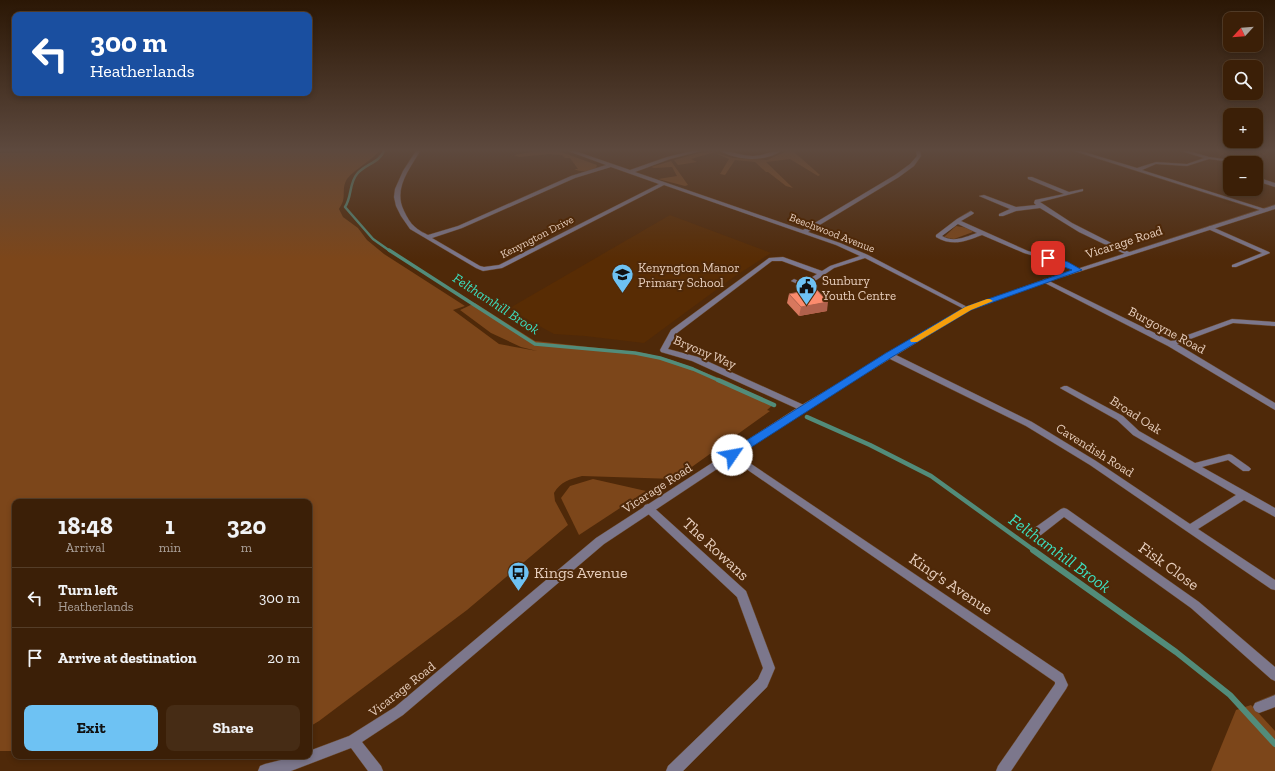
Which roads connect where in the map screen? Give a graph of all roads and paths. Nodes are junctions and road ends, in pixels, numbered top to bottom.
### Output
1 (398, 187) edge
2 (550, 187) edge
3 (656, 187) edge
4 (671, 187) edge
5 (879, 187) edge
6 (1052, 187) edge
7 (1191, 187) edge
8 (1081, 190) dead end
9 (1070, 194) junction
10 (982, 196) dead end
11 (1041, 206) junction
12 (1275, 207) edge
13 (1015, 209) junction
14 (1265, 210) junction
15 (971, 213) dead end
16 (1001, 215) dead end
17 (958, 222) junction
18 (1210, 228) junction
19 (804, 232) junction
20 (982, 233) junction
21 (428, 237) junction
22 (1129, 254) junction
23 (866, 256) junction
24 (1234, 266) dead end
25 (1079, 270) junction
26 (822, 273) junction
27 (794, 281) dead end
28 (1045, 281) junction
29 (804, 285) junction
30 (813, 289) edge
31 (968, 309) junction
32 (1275, 324) edge
33 (1171, 344) junction
34 (889, 355) junction
35 (1064, 388) dead end
36 (1275, 407) edge
37 (803, 408) junction
38 (732, 455) junction
39 (1194, 466) junction
40 (1246, 469) dead end
41 (1244, 495) junction
42 (648, 508) junction
43 (1275, 513) edge
44 (1191, 528) junction
45 (1037, 532) dead end
46 (1275, 586) edge
47 (1275, 675) edge
48 (1275, 701) edge
49 (1259, 707) dead end
50 (353, 741) junction
51 (312, 757) edge
52 (306, 759) edge
53 (265, 771) edge
54 (376, 771) edge
55 (673, 771) edge
56 (1003, 771) edge

1 - 21 street, Kenyngton Drive
2 - 21 street
3 - 21 street, Kenyngton Drive
4 - 19 street, Beechwood Avenue
5 - 19 street
6 - 9 street
7 - 14 street
8 - 9 street
9 - 11 street
10 - 13 street
11 - 13 street
11 - 22 street
12 - 14 street, Vicarage Road
13 - 16 street
14 - 18 street, Vicarage Road
15 - 17 street
17 - 20 street
17 - 20 street
18 - 22 street, Vicarage Road
18 - 24 street
19 - 23 street, Beechwood Avenue
20 - 25 street
22 - 25 street, Vicarage Road
23 - 26 street
23 - 31 street, Beechwood Avenue
25 - 28 street, Vicarage Road
26 - 29 street
26 - 37 street, Bryony Way
27 - 29 street
28 - 31 street, Vicarage Road
28 - 33 street, Burgoyne Road
29 - 30 street
31 - 34 street, Vicarage Road
32 - 33 street
33 - 36 street, Burgoyne Road
34 - 37 street, Vicarage Road
34 - 44 street, Cavendish Road
35 - 39 street, Broad Oak
37 - 38 street, Vicarage Road
38 - 42 street, Vicarage Road
38 - 56 street, King's Avenue
39 - 40 street
39 - 41 street, Broad Oak
41 - 43 street, Broad Oak
41 - 44 street
42 - 50 street, Vicarage Road
42 - 55 street, The Rowans
44 - 46 street, Cavendish Road
45 - 47 street, Fisk Close
48 - 49 street
50 - 51 street, Vicarage Road
50 - 54 street
52 - 53 street, Vicarage Road

